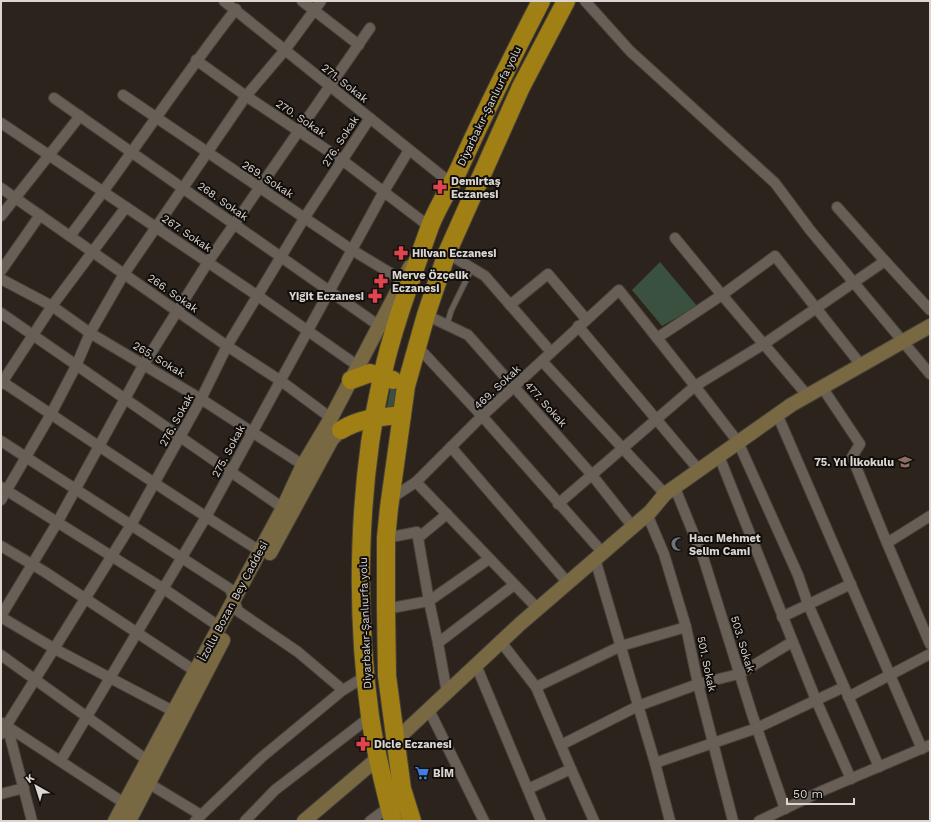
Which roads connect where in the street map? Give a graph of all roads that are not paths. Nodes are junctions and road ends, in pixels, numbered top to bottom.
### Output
1 (224, 1) edge
2 (302, 1) edge
3 (321, 1) edge
4 (541, 1) edge
5 (566, 1) edge
6 (586, 1) edge
7 (236, 9) junction
8 (313, 10) junction
9 (370, 28) dead end
10 (359, 45) junction
11 (284, 50) junction
12 (196, 60) junction
13 (330, 87) junction
14 (123, 94) dead end
15 (246, 96) junction
16 (54, 98) dead end
17 (80, 116) junction
18 (157, 118) junction
19 (370, 118) junction
20 (1, 123) edge
21 (299, 131) junction
22 (410, 150) junction
23 (133, 152) junction
24 (207, 153) junction
25 (47, 155) junction
26 (342, 160) junction
27 (452, 184) junction
28 (1, 188) edge
29 (183, 188) junction
30 (260, 188) junction
31 (104, 192) junction
32 (383, 193) junction
33 (15, 198) junction
34 (126, 206) junction
35 (837, 207) dead end
36 (1, 216) edge
37 (40, 216) junction
38 (305, 218) junction
39 (234, 224) junction
40 (156, 226) junction
41 (428, 234) junction
42 (70, 236) junction
43 (674, 238) dead end
44 (352, 250) junction
45 (93, 253) junction
46 (447, 253) junction
47 (282, 257) junction
48 (885, 261) junction
49 (208, 262) junction
50 (472, 268) junction
51 (1, 272) edge
52 (124, 274) junction
53 (1, 279) edge
54 (402, 280) junction
55 (853, 283) junction
56 (330, 291) junction
57 (722, 295) junction
58 (258, 296) junction
59 (510, 304) junction
60 (52, 306) junction
61 (817, 308) junction
62 (930, 310) edge
63 (178, 311) junction
64 (1, 313) edge
65 (426, 315) junction
66 (586, 319) junction
67 (378, 325) junction
68 (447, 325) junction
69 (578, 326) junction
70 (930, 326) edge
71 (308, 331) junction
72 (90, 333) junction
73 (33, 336) junction
74 (657, 338) junction
75 (901, 341) junction
76 (764, 344) junction
77 (227, 346) junction
78 (417, 346) junction
79 (551, 352) junction
80 (542, 361) junction
81 (144, 364) junction
82 (861, 365) junction
83 (76, 366) junction
84 (354, 373) junction
85 (930, 374) edge
86 (382, 375) junction
87 (281, 381) junction
88 (1, 382) edge
89 (406, 386) junction
90 (514, 386) junction
91 (695, 386) junction
92 (822, 387) junction
93 (807, 395) junction
94 (123, 399) junction
95 (202, 399) junction
96 (51, 414) junction
97 (777, 414) junction
98 (402, 415) junction
99 (482, 416) junction
100 (374, 417) junction
101 (656, 419) junction
102 (336, 424) junction
103 (252, 431) junction
104 (180, 438) junction
105 (1, 441) edge
106 (738, 442) junction
107 (100, 446) junction
108 (452, 447) junction
109 (622, 449) junction
110 (719, 456) junction
111 (26, 457) junction
112 (303, 465) junction
113 (698, 469) junction
114 (230, 472) junction
115 (592, 475) junction
116 (416, 482) junction
117 (153, 484) junction
118 (4, 489) edge
119 (76, 489) junction
120 (670, 491) junction
121 (390, 499) junction
122 (1, 500) edge
123 (558, 504) junction
124 (283, 508) junction
125 (447, 514) junction
126 (647, 514) junction
127 (206, 517) junction
128 (929, 521) edge
129 (57, 523) junction
130 (131, 525) junction
131 (633, 527) junction
132 (386, 538) junction
133 (418, 538) junction
134 (887, 543) junction
135 (1, 546) edge
136 (260, 551) junction
137 (599, 556) junction
138 (111, 557) junction
139 (182, 558) junction
140 (489, 559) junction
141 (32, 564) junction
142 (568, 582) junction
143 (851, 584) junction
144 (514, 585) junction
145 (164, 589) junction
146 (86, 599) junction
147 (429, 601) junction
148 (808, 604) junction
149 (236, 607) junction
150 (538, 608) junction
151 (386, 609) junction
152 (1, 616) edge
153 (782, 617) junction
154 (220, 626) junction
155 (686, 627) junction
156 (138, 633) junction
157 (501, 642) junction
158 (792, 642) junction
159 (438, 643) junction
160 (930, 644) edge
161 (621, 646) junction
162 (55, 649) junction
163 (930, 654) edge
164 (1, 655) edge
165 (476, 665) junction
166 (195, 672) junction
167 (739, 674) junction
168 (366, 676) junction
169 (891, 676) junction
170 (111, 678) junction
171 (36, 679) junction
172 (698, 684) junction
173 (536, 687) junction
174 (844, 687) junction
175 (343, 690) junction
176 (447, 693) junction
177 (848, 697) junction
178 (816, 700) junction
179 (638, 706) junction
180 (429, 710) junction
181 (173, 711) junction
182 (88, 717) junction
183 (370, 717) junction
184 (3, 727) edge
185 (757, 728) junction
186 (396, 740) junction
187 (714, 743) junction
188 (561, 745) junction
189 (926, 747) edge
190 (377, 759) junction
191 (61, 760) junction
192 (146, 760) junction
193 (655, 764) junction
194 (879, 767) junction
195 (571, 769) junction
196 (851, 779) junction
197 (148, 783) junction
198 (24, 788) junction
199 (528, 788) junction
200 (1, 794) edge
201 (124, 803) junction
202 (785, 809) junction
203 (391, 814) edge
204 (198, 818) edge
205 (32, 821) edge
206 (115, 821) edge
207 (129, 821) edge
208 (245, 821) edge
209 (304, 821) edge
210 (370, 821) edge
211 (412, 821) edge
212 (484, 821) edge
213 (541, 821) edge
214 (594, 821) edge
215 (670, 821) edge
216 (733, 821) edge
217 (759, 821) edge

1 - 7 street, 271. Sokak
2 - 8 street
3 - 8 street
4 - 27 highway, Diyarbakır-Şanlıurfa yolu
5 - 46 highway, Diyarbakır-Şanlıurfa yolu
6 - 55 street
7 - 11 street, 271. Sokak
7 - 12 street
8 - 10 street
8 - 11 street
9 - 10 street
10 - 13 street
11 - 13 street, 271. Sokak
11 - 15 street
12 - 15 street, 270. Sokak
12 - 18 street
13 - 19 street, 271. Sokak
13 - 21 street
14 - 18 street, 269. Sokak
15 - 21 street, 270. Sokak
15 - 24 street
16 - 17 street, 268. Sokak
17 - 23 street, 268. Sokak
17 - 25 street
18 - 23 street
18 - 24 street, 269. Sokak
19 - 22 street, 271. Sokak
19 - 26 street, 276. Sokak
20 - 25 street, 267. Sokak
21 - 26 street, 270. Sokak
21 - 30 street
22 - 27 street, 271. Sokak
22 - 32 street, 275. Sokak
23 - 29 street, 268. Sokak
23 - 31 street
24 - 29 street
24 - 30 street, 269. Sokak
25 - 31 street, 267. Sokak
25 - 33 street
26 - 32 street, 270. Sokak
26 - 38 street, 276. Sokak
27 - 41 highway, Diyarbakır-Şanlıurfa yolu
28 - 33 street, 266. Sokak
29 - 39 street, 268. Sokak
29 - 40 street
30 - 38 street, 269. Sokak
30 - 39 street
31 - 34 street, 267. Sokak
31 - 42 street
32 - 41 street, 270. Sokak
32 - 44 street, 275. Sokak
33 - 36 street
33 - 37 street, 266. Sokak
34 - 40 street, 267. Sokak
34 - 45 street
35 - 48 street
37 - 42 street, 266. Sokak
37 - 51 street
38 - 44 street, 269. Sokak
38 - 47 street, 276. Sokak
39 - 47 street, 268. Sokak
39 - 49 street
40 - 49 street, 267. Sokak
40 - 52 street
41 - 54 main road, İzollu Bozan Bey Caddesi
41 - 86 highway, Diyarbakır-Şanlıurfa yolu
42 - 45 street, 266. Sokak
43 - 57 street
44 - 54 street, 269. Sokak
44 - 56 street, 275. Sokak
45 - 52 street, 266. Sokak
45 - 60 street
46 - 50 street
46 - 65 highway, Diyarbakır-Şanlıurfa yolu
47 - 56 street, 268. Sokak
47 - 58 street, 276. Sokak
48 - 55 street
48 - 62 street
49 - 58 street, 267. Sokak
49 - 63 street
50 - 59 street
50 - 68 lane
52 - 63 street, 266. Sokak
52 - 72 street
53 - 60 street, 265. Sokak
54 - 67 main road, İzollu Bozan Bey Caddesi
55 - 61 street
55 - 75 street
56 - 67 street, 268. Sokak
56 - 71 street, 275. Sokak
57 - 61 street
57 - 74 street
57 - 76 street
58 - 71 street, 267. Sokak
58 - 77 street, 276. Sokak
59 - 66 street
59 - 79 street
60 - 72 street, 265. Sokak
60 - 73 street
61 - 76 street
61 - 82 street
63 - 77 street, 266. Sokak
63 - 81 street
64 - 73 street
65 - 68 street, 477. Sokak
65 - 78 highway, Diyarbakır-Şanlıurfa yolu
66 - 69 street, 469. Sokak
66 - 74 street, 469. Sokak
67 - 84 main road, İzollu Bozan Bey Caddesi
68 - 90 street, 477. Sokak
69 - 79 street, 469. Sokak
69 - 101 street
70 - 75 main road
71 - 84 street, 267. Sokak
71 - 87 street, 275. Sokak
72 - 81 street, 265. Sokak
72 - 83 street
73 - 83 street
73 - 88 street
74 - 91 street
75 - 82 main road
75 - 85 street
76 - 91 street
76 - 93 street
77 - 87 street, 266. Sokak
77 - 95 street, 276. Sokak
78 - 89 highway, Diyarbakır-Şanlıurfa yolu
78 - 99 street
79 - 80 street, 469. Sokak
80 - 90 street, 469. Sokak
80 - 109 street
81 - 94 street
81 - 95 street, 265. Sokak
82 - 92 main road
83 - 94 street
83 - 96 street
84 - 86 highway
84 - 102 main road, İzollu Bozan Bey Caddesi
86 - 89 highway
86 - 100 highway, Diyarbakır-Şanlıurfa yolu
87 - 102 street, 266. Sokak
87 - 103 street, 275. Sokak
88 - 96 street
89 - 98 highway, Diyarbakır-Şanlıurfa yolu
90 - 99 street, 469. Sokak
90 - 115 street, 477. Sokak
91 - 101 street
91 - 106 street
92 - 93 main road
92 - 134 street
93 - 97 main road
94 - 104 street
94 - 107 street
95 - 103 street, 265. Sokak
95 - 104 street, 276. Sokak
96 - 107 street
96 - 111 street
97 - 106 main road
97 - 143 street
98 - 100 highway
98 - 121 highway, Diyarbakır-Şanlıurfa yolu
99 - 108 street, 469. Sokak
99 - 123 street
100 - 102 highway
100 - 168 highway, Diyarbakır-Şanlıurfa yolu
101 - 109 street
101 - 113 street
102 - 112 main road, İzollu Bozan Bey Caddesi
102 - 149 main road, İzollu Bozan Bey Caddesi
103 - 112 street, 265. Sokak
103 - 114 street, 275. Sokak
104 - 114 street
104 - 117 street, 276. Sokak
105 - 111 street
106 - 110 main road
106 - 148 street
107 - 117 street
107 - 119 street
108 - 116 street, 469. Sokak
108 - 142 street
109 - 115 street
109 - 120 street
110 - 113 main road
110 - 153 street
111 - 118 street
111 - 119 street
112 - 124 main road, İzollu Bozan Bey Caddesi
113 - 120 main road
114 - 124 street
114 - 127 street, 275. Sokak
115 - 123 street
115 - 131 street, 477. Sokak
116 - 121 street, 469. Sokak
116 - 125 street
117 - 127 street
117 - 130 street, 276. Sokak
118 - 122 street
118 - 129 street
119 - 129 street
119 - 130 street
120 - 126 main road
120 - 167 street, 503. Sokak
121 - 132 highway, Diyarbakır-Şanlıurfa yolu
123 - 137 street
124 - 136 main road, İzollu Bozan Bey Caddesi
125 - 133 street
125 - 140 street
126 - 131 main road
126 - 155 street, 501. Sokak
127 - 136 street
127 - 139 street, 275. Sokak
128 - 134 street
129 - 138 street
129 - 141 street
130 - 138 street, 276. Sokak
130 - 139 street
131 - 137 main road
132 - 133 street
132 - 151 highway, Diyarbakır-Şanlıurfa yolu
133 - 147 street
134 - 160 street
135 - 141 street
136 - 149 main road, İzollu Bozan Bey Caddesi
137 - 142 main road
137 - 161 street
138 - 145 street
138 - 146 street, 276. Sokak
139 - 145 street, 275. Sokak
139 - 149 street
140 - 144 street
140 - 147 street
141 - 146 street
141 - 152 street
142 - 150 main road
143 - 148 street
143 - 169 street
144 - 150 street
144 - 159 street
145 - 154 street
145 - 156 street, 275. Sokak
146 - 156 street
146 - 162 street, 276. Sokak
147 - 151 street
147 - 159 street
148 - 153 street
148 - 174 street
149 - 154 main road, İzollu Bozan Bey Caddesi
149 - 175 street
149 - 197 main road, İzollu Bozan Bey Caddesi
150 - 157 main road
151 - 186 highway, Diyarbakır-Şanlıurfa yolu
152 - 162 street
153 - 158 street
154 - 166 main road, İzollu Bozan Bey Caddesi
155 - 161 street
155 - 172 street, 501. Sokak
156 - 166 street
156 - 170 street, 275. Sokak
157 - 165 main road
157 - 173 street
158 - 167 street
158 - 178 street
159 - 176 street
161 - 173 street
161 - 179 street
162 - 170 street
162 - 171 street, 276. Sokak
163 - 169 street
164 - 171 street
165 - 176 main road
165 - 199 street
166 - 181 main road, İzollu Bozan Bey Caddesi
167 - 172 street
167 - 185 street, 503. Sokak
168 - 175 street
168 - 183 highway, Diyarbakır-Şanlıurfa yolu
169 - 177 street
169 - 189 street
170 - 181 street
170 - 182 street, 275. Sokak
171 - 182 street
171 - 184 street, 276. Sokak
172 - 179 street
172 - 187 street, 501. Sokak
173 - 188 street
174 - 177 street
174 - 178 street
175 - 204 street
176 - 180 main road
177 - 194 street
178 - 185 street
178 - 196 street
179 - 188 street
179 - 193 street
180 - 186 main road
180 - 212 street
181 - 192 main road, İzollu Bozan Bey Caddesi
182 - 191 street, 275. Sokak
182 - 192 street
183 - 190 highway, Diyarbakır-Şanlıurfa yolu
183 - 208 street
184 - 191 street
184 - 198 street
185 - 187 street
185 - 202 street, 503. Sokak
186 - 211 highway, Diyarbakır-Şanlıurfa yolu
187 - 193 street
187 - 216 street, 501. Sokak
188 - 195 street
189 - 194 street
190 - 203 highway, Diyarbakır-Şanlıurfa yolu
190 - 209 main road
191 - 201 street
192 - 201 main road, İzollu Bozan Bey Caddesi
193 - 215 street
194 - 196 street
195 - 199 street
195 - 214 street
196 - 202 street
197 - 204 street
197 - 207 main road, İzollu Bozan Bey Caddesi
198 - 200 street
198 - 205 street
199 - 213 street
201 - 206 main road, İzollu Bozan Bey Caddesi
202 - 217 street
203 - 210 street

